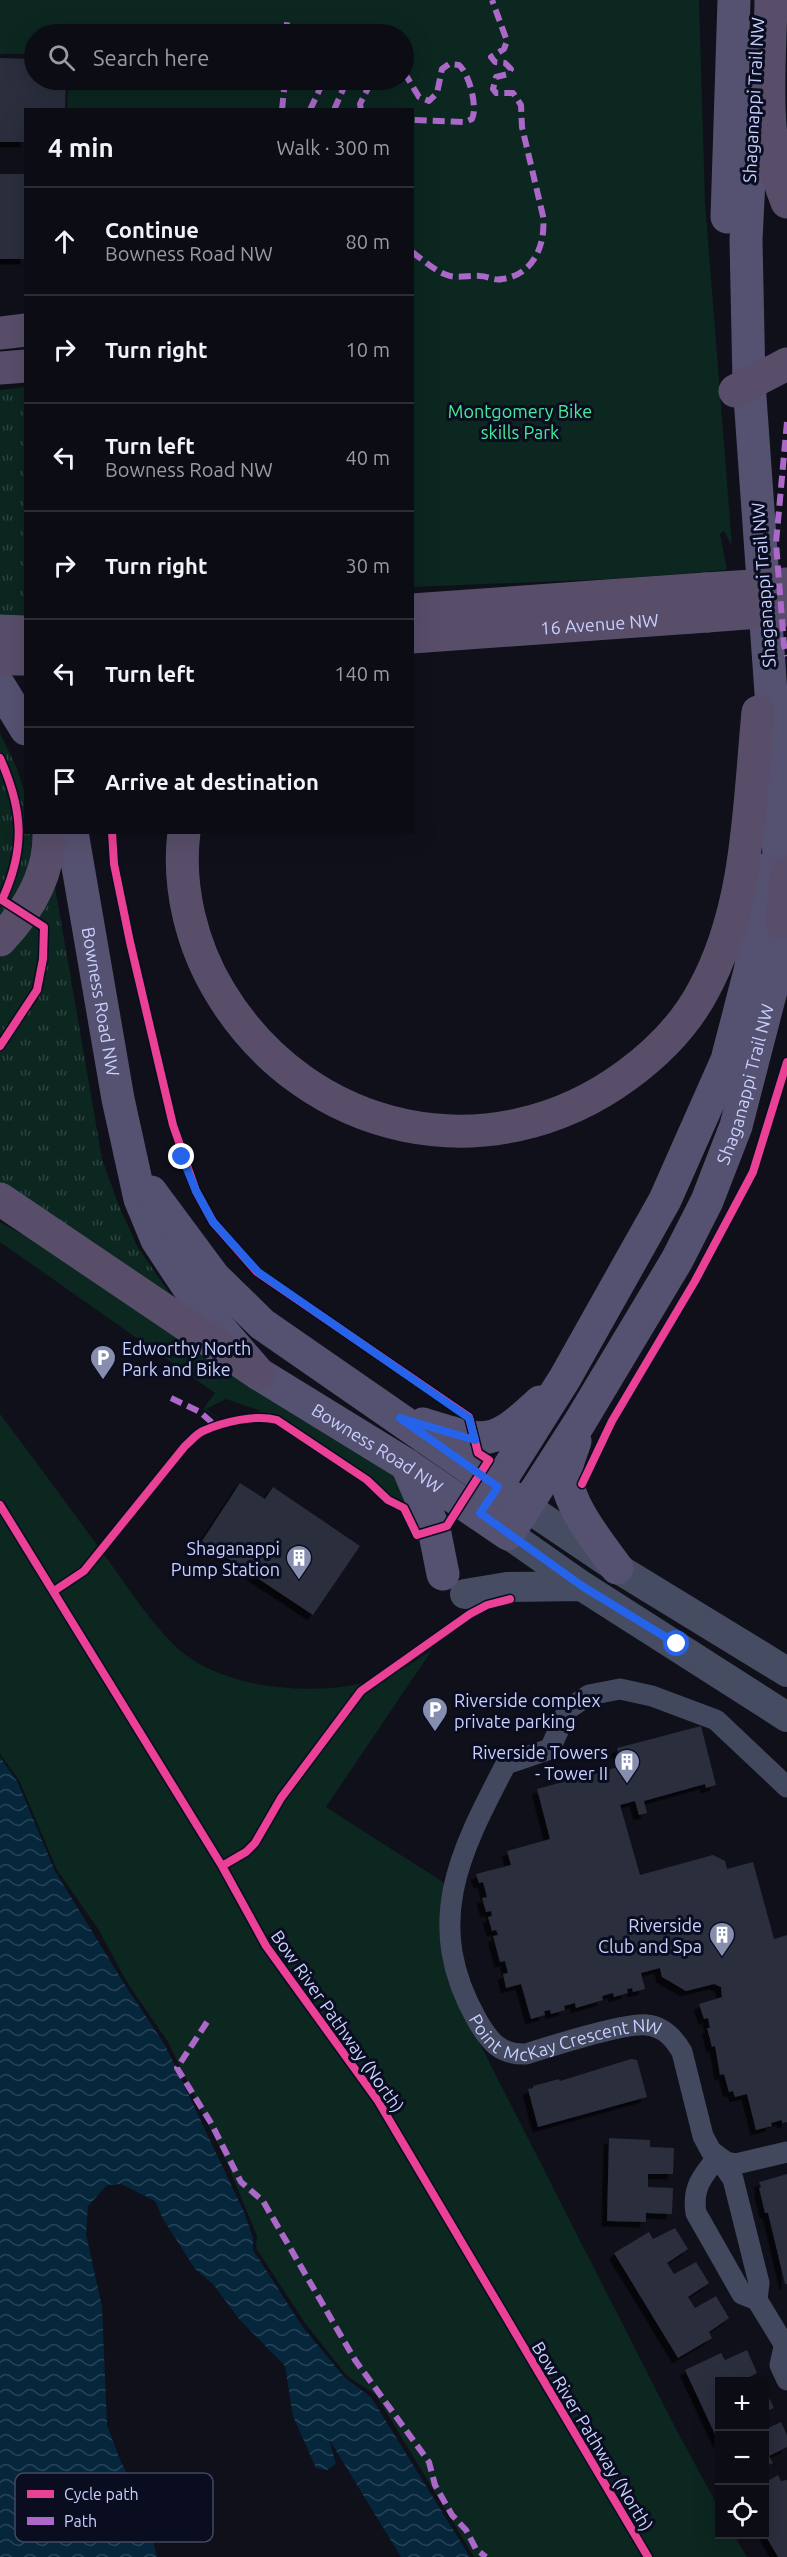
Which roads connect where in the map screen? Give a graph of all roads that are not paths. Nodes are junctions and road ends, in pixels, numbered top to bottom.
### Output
1 (734, 0) edge
2 (757, 0) edge
3 (771, 0) edge
4 (787, 202) edge
5 (24, 330) edge
6 (0, 333) edge
7 (787, 364) edge
8 (24, 366) edge
9 (0, 368) edge
10 (742, 387) junction
11 (787, 584) edge
12 (706, 603) junction
13 (423, 608) edge
14 (787, 610) edge
15 (672, 618) junction
16 (0, 631) edge
17 (24, 632) edge
18 (414, 637) edge
19 (414, 653) edge
20 (0, 659) edge
21 (24, 659) edge
22 (0, 687) edge
23 (758, 712) junction
24 (24, 726) edge
25 (49, 834) edge
26 (72, 834) edge
27 (184, 834) edge
28 (787, 873) edge
29 (782, 921) junction
30 (0, 939) edge
31 (135, 1171) junction
32 (0, 1199) edge
33 (259, 1374) junction
34 (565, 1378) junction
35 (400, 1418) junction
36 (580, 1422) junction
37 (406, 1465) junction
38 (498, 1487) junction
39 (525, 1506) junction
40 (480, 1513) junction
41 (508, 1534) junction
42 (617, 1568) junction
43 (454, 1584) joint
44 (582, 1586) junction
45 (787, 1672) edge
46 (787, 1717) edge
47 (787, 1787) edge
48 (787, 2152) edge
49 (717, 2157) junction
50 (757, 2300) junction
51 (786, 2348) edge
52 (787, 2379) edge

1 - 10 main road, Shaganappi Trail NW
2 - 10 main road, Shaganappi Trail NW
3 - 4 highway
5 - 6 highway
7 - 10 highway
8 - 9 highway
10 - 23 main road, Shaganappi Trail NW
10 - 29 main road, Shaganappi Trail NW
11 - 12 highway, 16 Avenue NW, bridge
12 - 13 highway, 16 Avenue NW
12 - 14 highway, 16 Avenue NW, bridge
12 - 15 highway, 16 Avenue NW
15 - 18 highway, 16 Avenue NW
15 - 19 highway
16 - 17 highway
20 - 21 highway
22 - 24 main road
23 - 27 highway
23 - 34 main road, Shaganappi Trail NW
25 - 30 highway
26 - 31 main road, Bowness Road NW
28 - 29 highway
29 - 36 main road, Shaganappi Trail NW
31 - 33 main road, Bowness Road NW
31 - 35 main road, Bowness Road NW
32 - 33 highway
33 - 37 main road, Bowness Road NW
34 - 35 main road
34 - 38 main road, Shaganappi Trail NW
35 - 38 main road, Bowness Road NW
36 - 39 main road, Shaganappi Trail NW
36 - 42 main road
37 - 40 main road, Bowness Road NW
37 - 43 main road
38 - 39 main road, Bowness Road NW
38 - 40 main road, Shaganappi Trail NW
39 - 41 main road, Shaganappi Trail NW
39 - 42 main road, Bowness Road NW
40 - 41 main road, Bowness Road NW
41 - 44 main road, Bowness Road NW
42 - 45 main road, Bowness Road NW
43 - 44 main road
44 - 46 main road, Bowness Road NW
47 - 49 street, Point McKay Crescent NW
48 - 49 street
49 - 50 street, Point McKay Crescent NW
49 - 50 street
50 - 51 street
51 - 52 street

